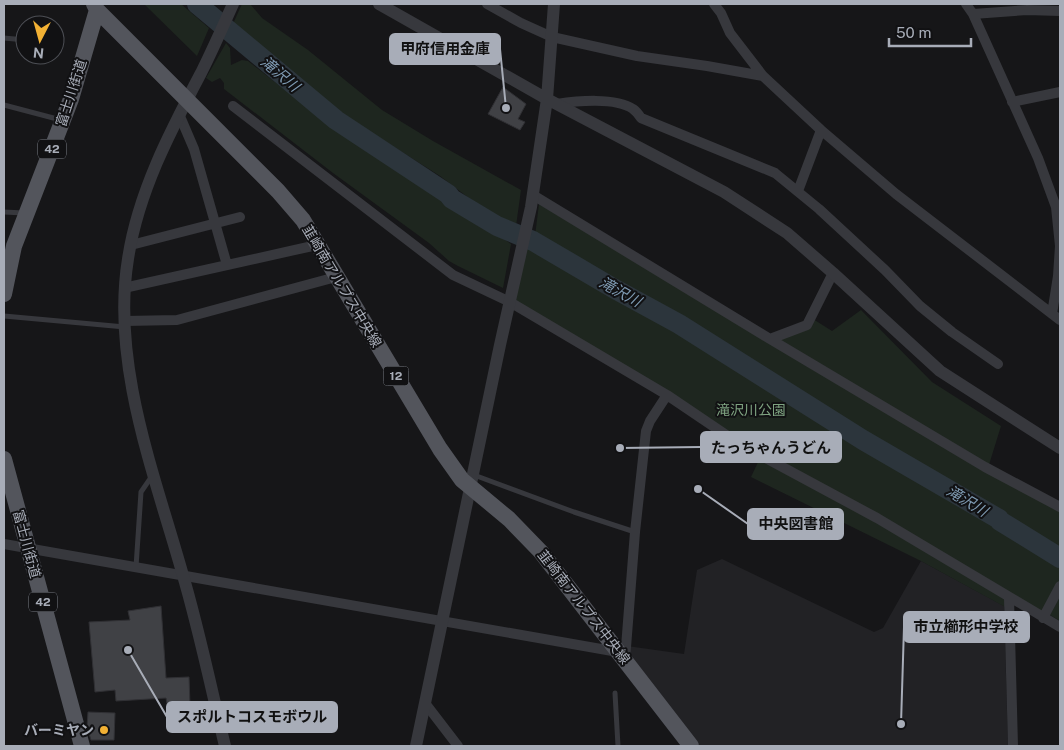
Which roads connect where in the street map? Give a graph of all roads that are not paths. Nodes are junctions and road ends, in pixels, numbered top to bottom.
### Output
1 (233, 4) edge
2 (379, 4) edge
3 (487, 4) edge
4 (554, 4) edge
5 (714, 4) edge
6 (966, 4) edge
7 (96, 7) edge
8 (1060, 11) edge
9 (973, 14) junction
10 (552, 37) junction
11 (763, 76) junction
12 (1060, 92) edge
13 (186, 99) junction
14 (552, 101) junction
15 (1012, 102) junction
16 (4, 105) edge
17 (233, 106) dead end
18 (179, 114) junction
19 (63, 121) junction
20 (821, 130) junction
21 (798, 191) junction
22 (532, 201) junction
23 (4, 212) edge
24 (27, 214) junction
25 (240, 218) dead end
26 (215, 224) junction
27 (130, 245) junction
28 (318, 245) junction
29 (227, 265) junction
30 (833, 273) junction
31 (336, 276) junction
32 (124, 288) junction
33 (4, 294) edge
34 (510, 302) junction
35 (4, 316) edge
36 (1056, 317) edge
37 (125, 324) junction
38 (770, 339) junction
39 (998, 364) dead end
40 (667, 396) junction
41 (1060, 448) edge
42 (4, 458) edge
43 (154, 474) junction
44 (473, 482) junction
45 (1060, 506) edge
46 (635, 532) junction
47 (4, 544) edge
48 (28, 548) junction
49 (136, 567) junction
50 (183, 574) junction
51 (1060, 586) edge
52 (1009, 598) junction
53 (1043, 618) junction
54 (441, 621) junction
55 (1060, 627) edge
56 (622, 656) junction
57 (616, 693) dead end
58 (425, 703) junction
59 (82, 746) edge
60 (225, 746) edge
61 (416, 746) edge
62 (458, 746) edge
63 (618, 746) edge
64 (691, 746) edge
65 (1013, 746) edge

1 - 13 street
2 - 14 street
3 - 10 street
4 - 10 street
5 - 11 street
6 - 9 street
7 - 13 main road, 韮崎南アルプス中央線 / 12
7 - 19 main road, 富士川街道 / 42
8 - 9 street
9 - 15 street
10 - 11 street
10 - 14 street
11 - 20 street
12 - 15 street
13 - 18 street
13 - 28 main road, 韮崎南アルプス中央線 / 12
14 - 21 street
14 - 22 street
14 - 30 street
15 - 36 street
16 - 19 lane
17 - 34 street
18 - 26 street
18 - 27 street
19 - 24 main road, 富士川街道 / 42
20 - 21 street
20 - 36 street
21 - 39 street
22 - 34 street
22 - 38 street
23 - 24 lane
24 - 33 main road, 富士川街道 / 42
25 - 26 street
26 - 27 street
26 - 29 street
27 - 32 street
28 - 29 street
28 - 31 main road, 韮崎南アルプス中央線 / 12
29 - 32 street
30 - 38 street
30 - 41 street
31 - 37 street
31 - 44 main road, 韮崎南アルプス中央線 / 12
32 - 37 street
34 - 40 street
34 - 44 street
35 - 37 lane
37 - 43 street
38 - 45 street
40 - 46 street
40 - 52 street
42 - 48 main road, 富士川街道 / 42
43 - 49 lane
43 - 50 street
44 - 46 lane
44 - 54 street
44 - 56 main road, 韮崎南アルプス中央線 / 12
46 - 56 street
47 - 48 street
48 - 49 street
48 - 59 main road, 富士川街道 / 42
49 - 50 street
50 - 54 street
50 - 60 street
51 - 53 street
52 - 53 street
52 - 65 street
53 - 55 street
54 - 56 street
54 - 58 street
56 - 64 main road, 韮崎南アルプス中央線 / 12
57 - 63 lane
58 - 61 street
58 - 62 street

